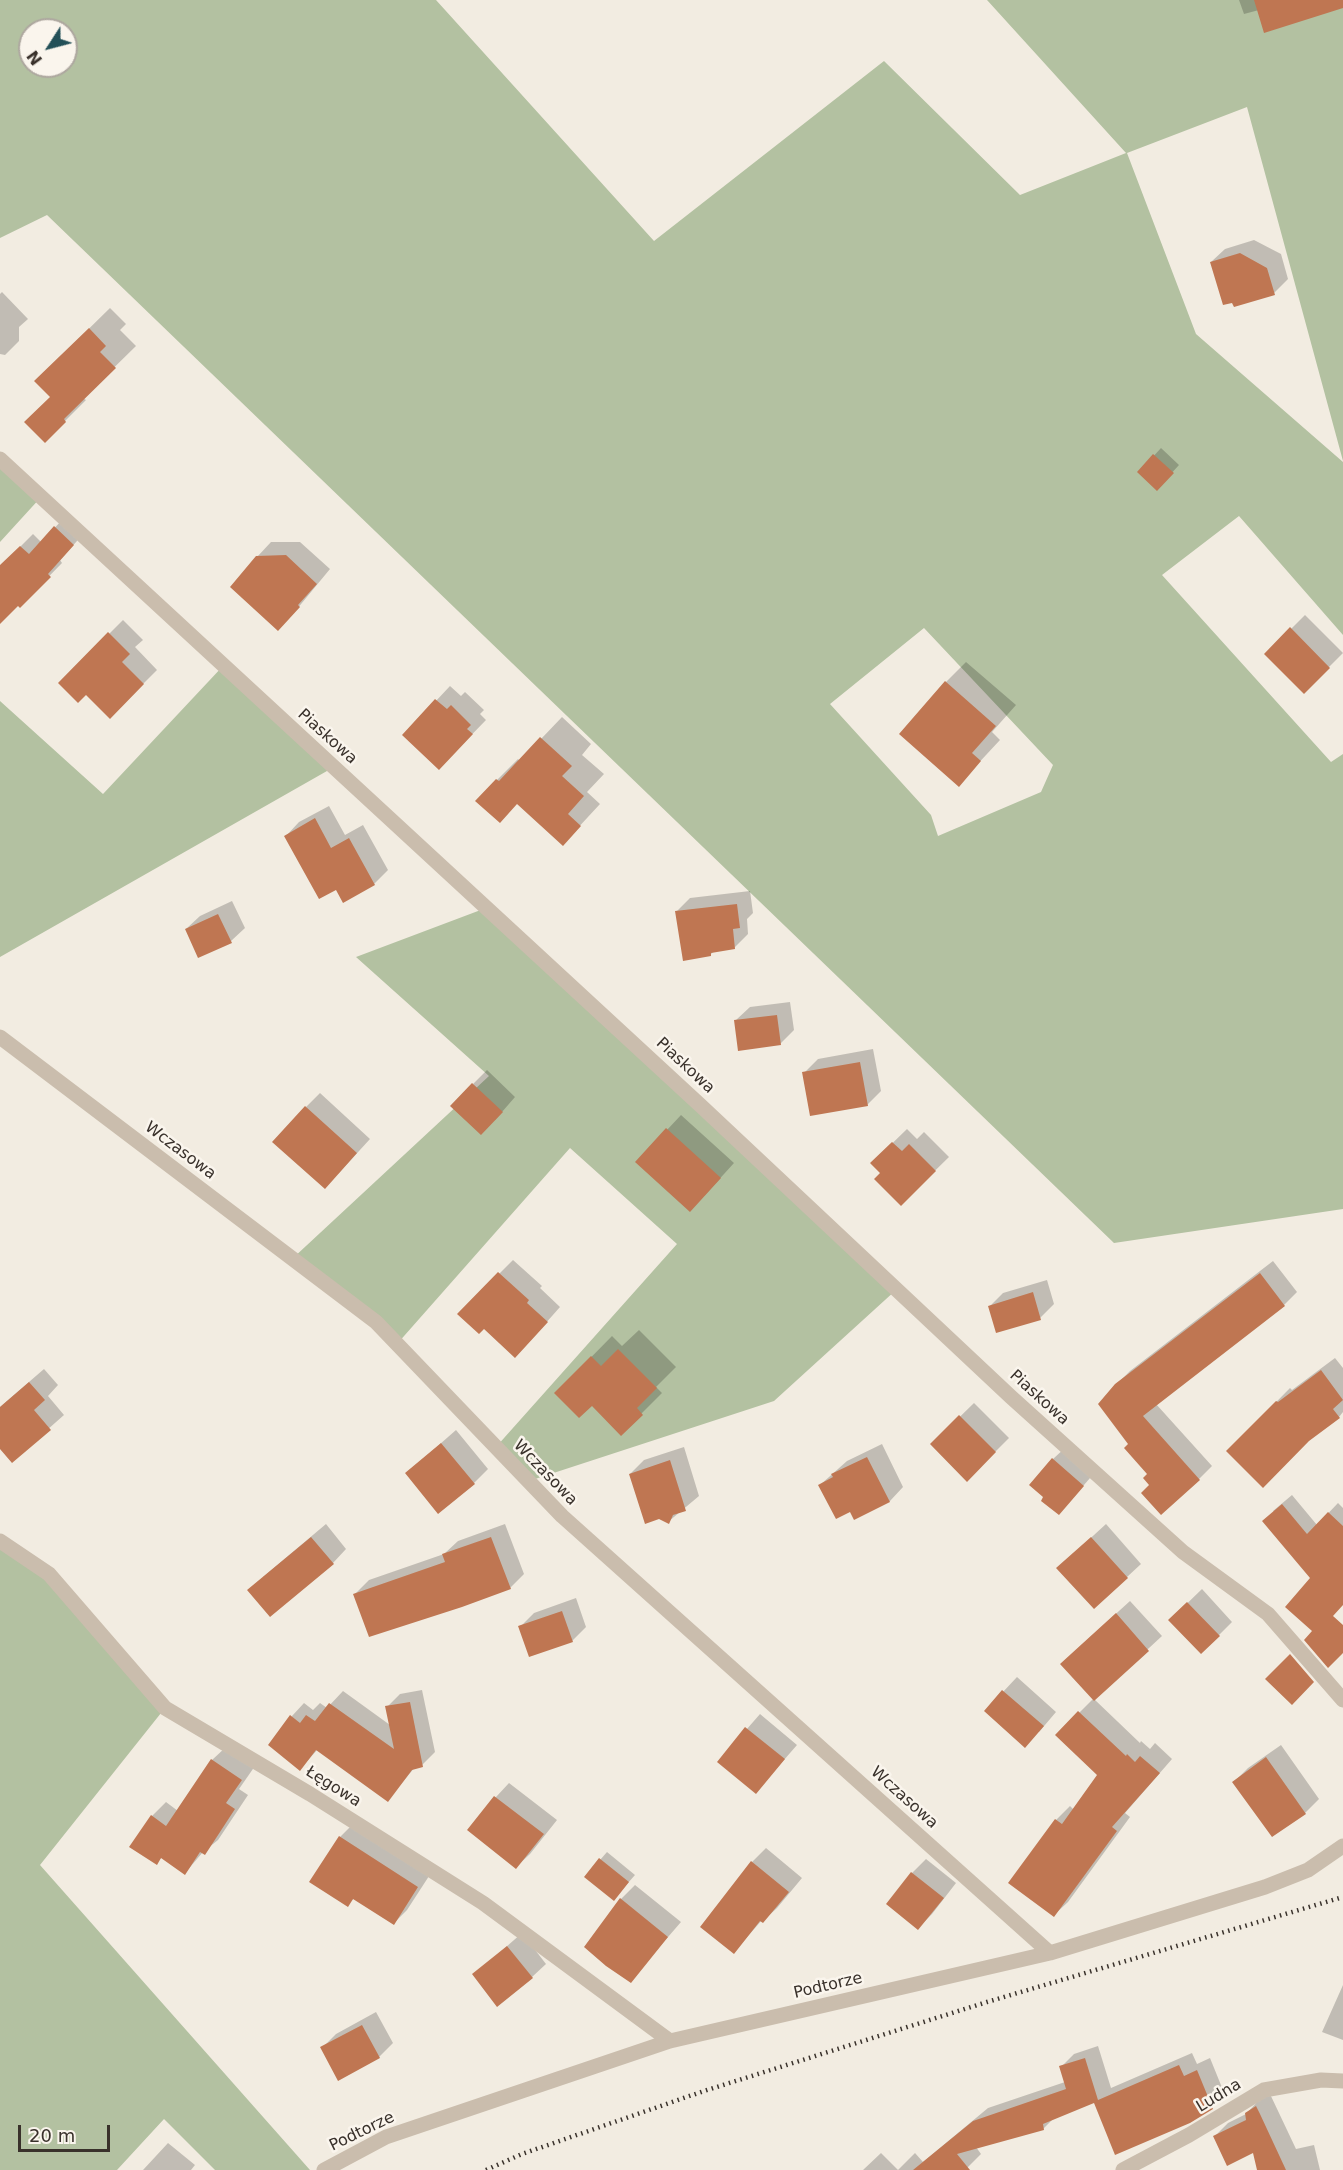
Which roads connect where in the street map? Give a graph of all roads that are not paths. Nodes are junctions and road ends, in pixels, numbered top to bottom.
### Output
1 (0, 459) edge
2 (0, 1037) edge
3 (0, 1541) edge
4 (1343, 1700) edge
5 (1343, 1846) edge
6 (1050, 1953) junction
7 (670, 2041) junction
8 (1343, 2081) edge
9 (324, 2170) edge
10 (1123, 2170) edge

1 - 4 street, Piaskowa
2 - 6 street, Wczasowa
3 - 7 street, Łęgowa
5 - 6 street, Podtorze
6 - 7 street, Podtorze
7 - 9 street, Podtorze
8 - 10 street, Ludna

